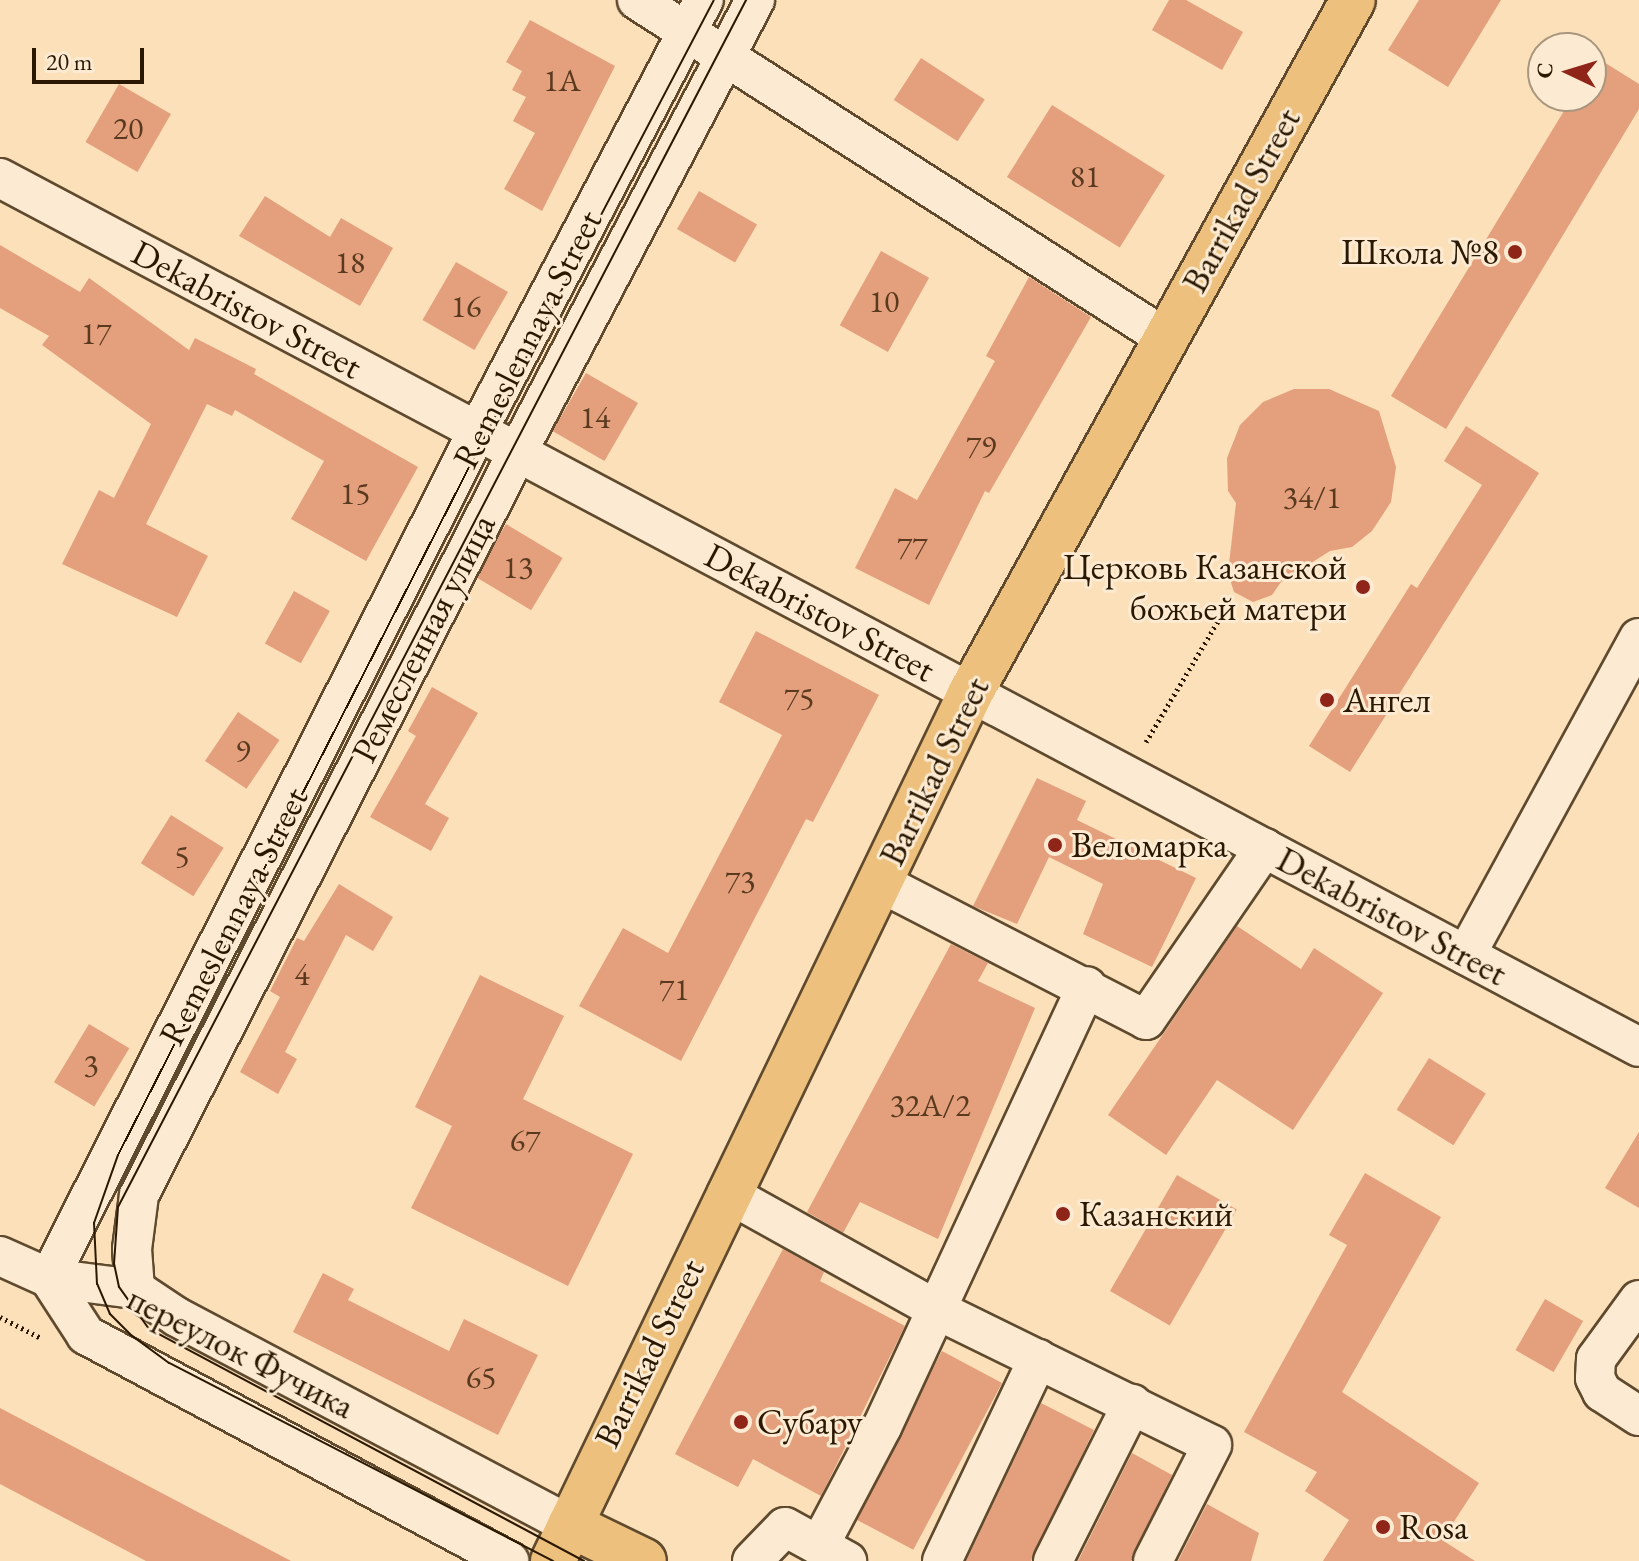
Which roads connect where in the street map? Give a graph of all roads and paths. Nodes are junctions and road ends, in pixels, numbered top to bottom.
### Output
1 (637, 0) edge
2 (755, 0) edge
3 (1353, 0) edge
4 (696, 16) edge
5 (726, 55) junction
6 (0, 178) edge
7 (1164, 337) junction
8 (477, 432) junction
9 (517, 453) junction
10 (1227, 606) dead end
11 (1639, 638) edge
12 (971, 692) junction
13 (1127, 774) junction
14 (1264, 848) junction
15 (881, 883) junction
16 (1466, 955) junction
17 (1087, 986) junction
18 (1639, 1047) edge
19 (727, 1193) junction
20 (0, 1256) edge
21 (49, 1278) junction
22 (135, 1289) junction
23 (1639, 1300) edge
24 (937, 1310) junction
25 (1038, 1359) junction
26 (1132, 1404) junction
27 (1639, 1416) edge
28 (561, 1543) edge
29 (833, 1553) edge
30 (510, 1561) edge
31 (644, 1561) edge
32 (752, 1561) edge
33 (942, 1561) edge
34 (1053, 1561) edge
35 (1153, 1561) edge

1 - 4 street
2 - 5 street, Ремесленная улица
3 - 7 main road, Barrikad Street
4 - 5 street
4 - 8 street, Remeslennaya Street
5 - 7 street
5 - 9 street, Ремесленная улица
6 - 8 street, Dekabristov Street
7 - 12 main road, Barrikad Street
8 - 9 street, Dekabristov Street
8 - 21 street, Remeslennaya Street
9 - 12 street, Dekabristov Street
9 - 22 street, Ремесленная улица
10 - 13 path
11 - 16 street
12 - 13 street, Dekabristov Street
12 - 15 main road, Barrikad Street
13 - 14 street, Dekabristov Street
14 - 16 street, Dekabristov Street
14 - 17 street
15 - 17 street
15 - 19 main road, Barrikad Street
16 - 18 street, Dekabristov Street
17 - 24 street
19 - 24 street
19 - 28 main road, Barrikad Street
20 - 21 street
21 - 22 street, переулок Фучика
21 - 30 street, переулок Фучика
22 - 28 street, переулок Фучика
23 - 27 street
24 - 25 street
24 - 29 street
25 - 26 street
25 - 33 street
26 - 34 street
26 - 35 street
28 - 31 main road
29 - 32 street

